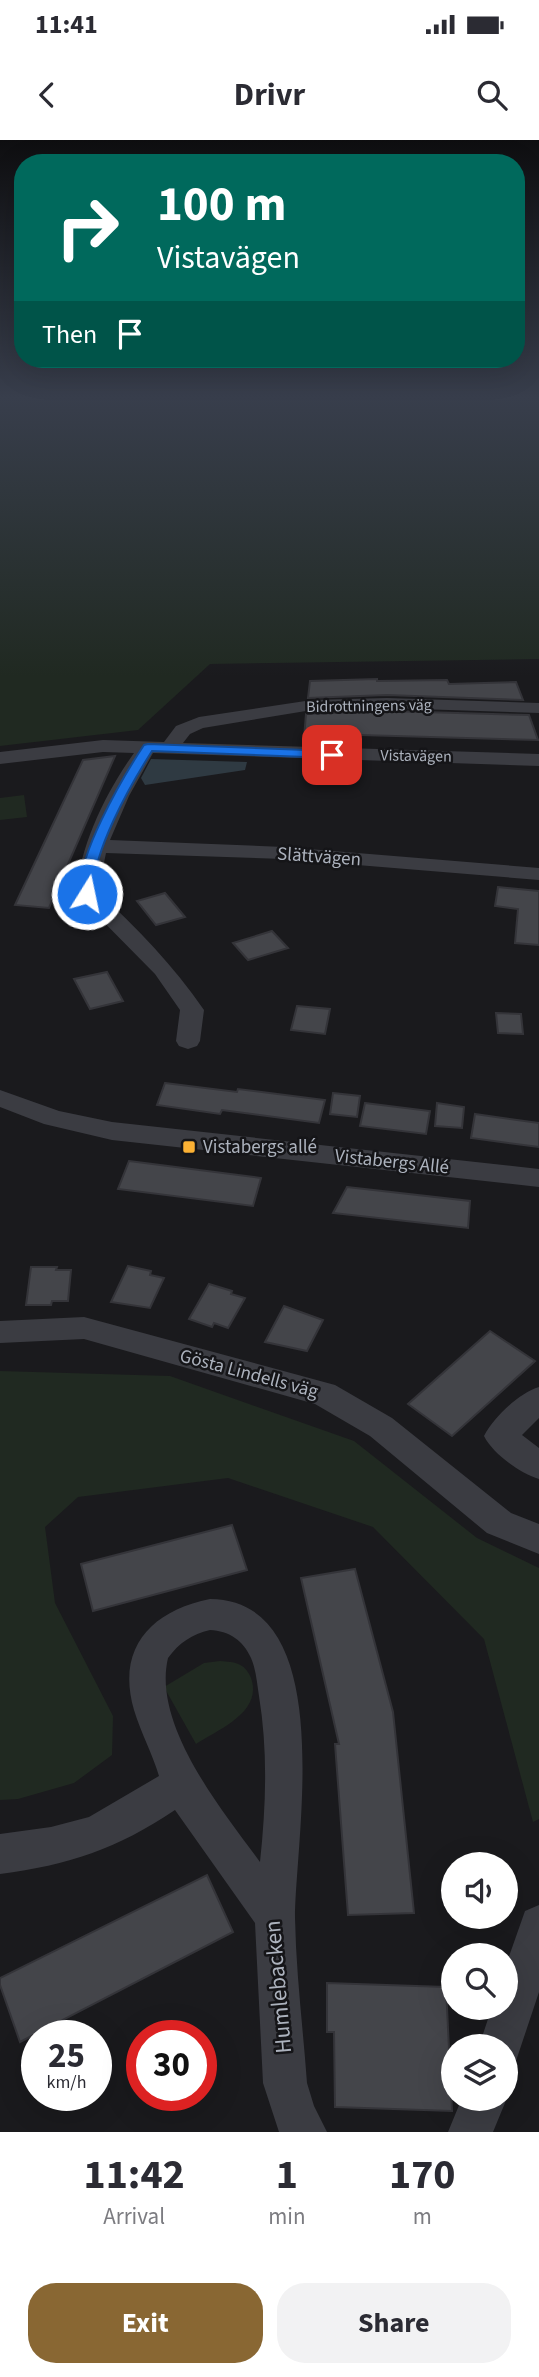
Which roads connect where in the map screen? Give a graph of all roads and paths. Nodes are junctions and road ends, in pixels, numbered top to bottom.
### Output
1 (539, 708) edge
2 (159, 748) junction
3 (0, 758) edge
4 (539, 760) edge
5 (99, 846) junction
6 (539, 874) edge
7 (188, 1041) dead end
8 (0, 1098) edge
9 (539, 1178) edge
10 (0, 1332) edge
11 (539, 1399) edge
12 (539, 1466) edge
13 (539, 1539) edge
14 (180, 1783) junction
15 (0, 1854) edge
16 (275, 1917) junction
17 (539, 1925) edge
18 (505, 2034) edge
19 (479, 2111) edge
20 (305, 2132) edge
21 (470, 2132) edge

1 - 2 street, Bidrottningens väg
2 - 3 street, Vistavägen
2 - 4 street, Vistavägen
2 - 5 street, Bidrottningens väg
5 - 6 street, Slättvägen
5 - 7 street, Bidrottningens väg
8 - 9 street, Vistabergs Allé
10 - 13 street, Gösta Lindells väg
11 - 12 street
14 - 15 street
14 - 16 street, Humlebacken
14 - 16 street, Humlebacken
16 - 20 street, Humlebacken
17 - 18 street
19 - 21 street

